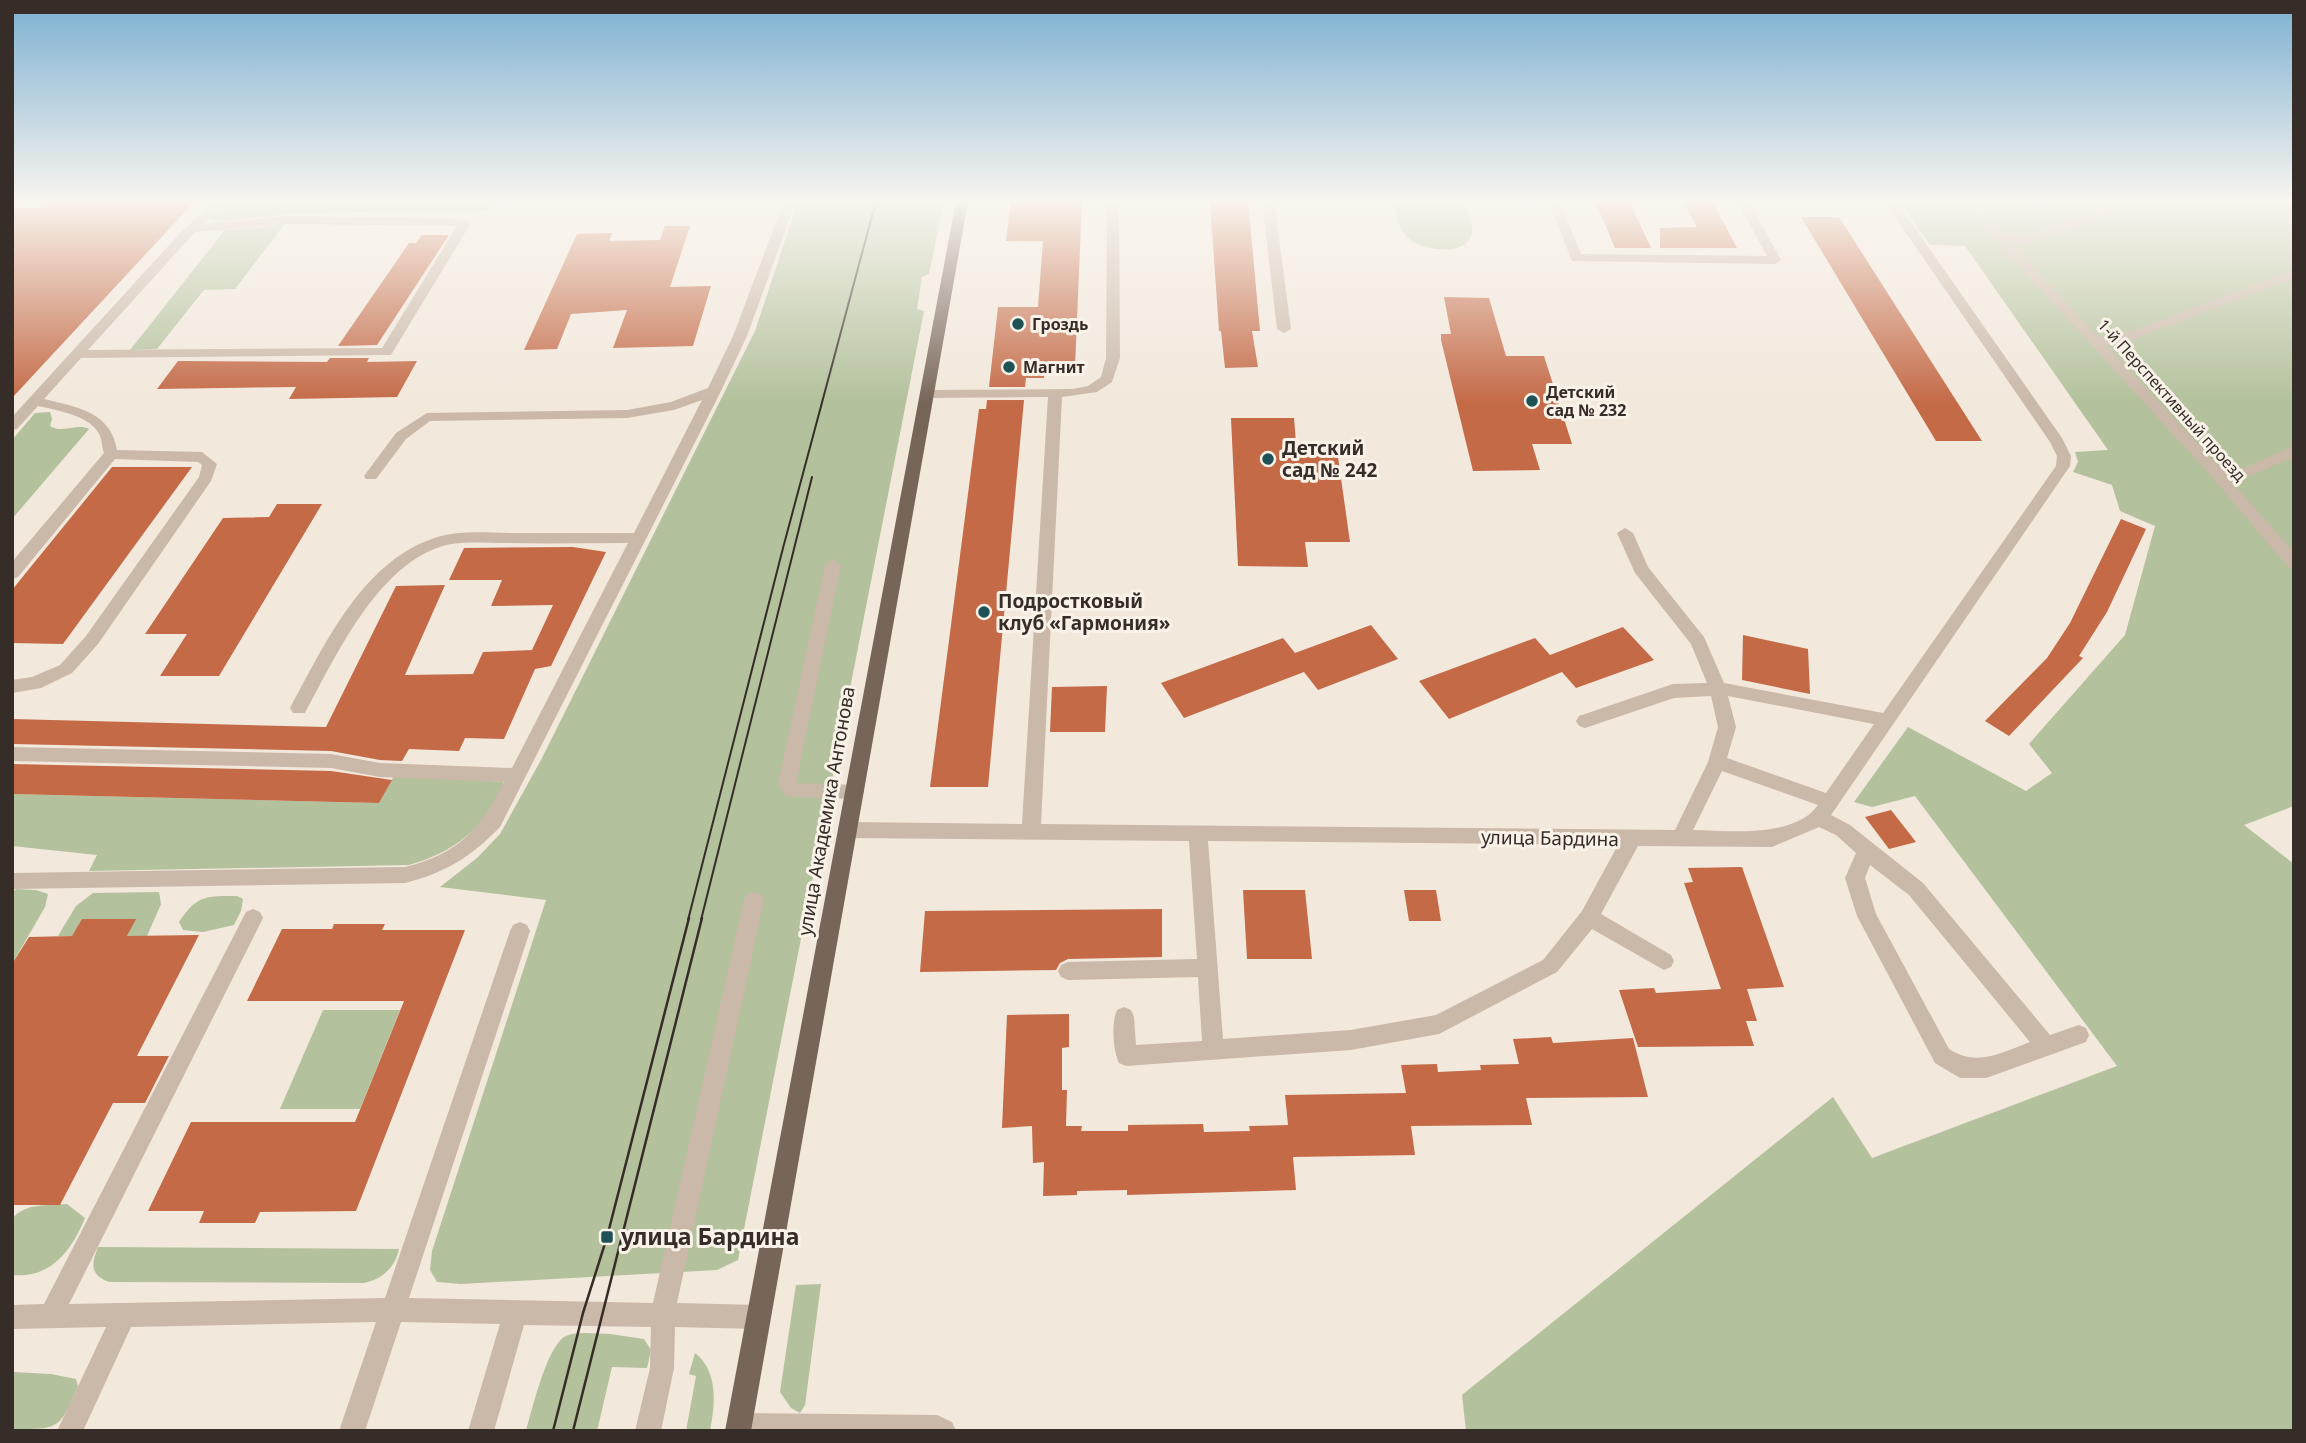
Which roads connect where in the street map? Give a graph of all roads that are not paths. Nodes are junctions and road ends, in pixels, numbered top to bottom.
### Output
1 (156, 268) edge
2 (437, 268) edge
3 (765, 268) edge
4 (950, 268) edge
5 (1113, 268) edge
6 (1276, 268) edge
7 (1938, 268) edge
8 (2027, 268) edge
9 (2294, 274) edge
10 (1284, 329) dead end
11 (2094, 341) junction
12 (79, 354) junction
13 (714, 391) junction
14 (927, 394) junction
15 (1055, 394) junction
16 (36, 401) junction
17 (12, 426) edge
18 (2294, 451) edge
19 (111, 454) junction
20 (2216, 473) junction
21 (371, 476) dead end
22 (1625, 533) dead end
23 (639, 538) junction
24 (2294, 563) edge
25 (833, 565) dead end
26 (12, 573) edge
27 (12, 687) edge
28 (1718, 689) junction
29 (299, 708) dead end
30 (1886, 720) junction
31 (1585, 721) dead end
32 (12, 754) edge
33 (1717, 762) junction
34 (517, 775) junction
35 (855, 792) junction
36 (1824, 810) junction
37 (848, 830) junction
38 (1031, 832) junction
39 (1198, 832) junction
40 (1631, 839) junction
41 (1680, 839) junction
42 (1866, 851) junction
43 (12, 881) edge
44 (754, 900) dead end
45 (1589, 917) junction
46 (253, 918) dead end
47 (520, 931) dead end
48 (1664, 961) dead end
49 (1208, 968) junction
50 (1068, 971) dead end
51 (1124, 1017) dead end
52 (2078, 1035) dead end
53 (2046, 1047) junction
54 (1213, 1050) junction
55 (393, 1310) junction
56 (516, 1312) junction
57 (51, 1315) junction
58 (124, 1315) junction
59 (663, 1316) junction
60 (12, 1317) edge
61 (759, 1317) junction
62 (739, 1428) edge
63 (842, 1429) edge
64 (70, 1431) edge
65 (352, 1431) edge
66 (481, 1431) edge
67 (648, 1431) edge
68 (943, 1431) edge

1 - 12 street
2 - 12 street
3 - 13 street
4 - 14 main road, улица Академика Антонова
5 - 15 street
6 - 10 street
7 - 30 street
8 - 11 street, 1-й Перспективный проезд
9 - 11 street
11 - 20 street, 1-й Перспективный проезд
12 - 16 street
13 - 21 street
13 - 23 street
14 - 15 street
14 - 35 main road, улица Академика Антонова
15 - 38 street
16 - 17 street
16 - 19 street
18 - 20 street
19 - 26 street
19 - 27 street
20 - 24 street, 1-й Перспективный проезд
22 - 28 street
23 - 29 street
23 - 34 street
25 - 35 street
28 - 30 street
28 - 31 street
28 - 33 street
30 - 36 street
32 - 34 street
33 - 36 street
33 - 41 street
34 - 43 street
35 - 37 main road, улица Академика Антонова
36 - 41 street, улица Бардина
36 - 42 street
37 - 38 street, улица Бардина
37 - 61 main road, улица Академика Антонова
38 - 39 street, улица Бардина
39 - 40 street, улица Бардина
39 - 49 street
40 - 41 street, улица Бардина
40 - 45 street
42 - 53 street
42 - 53 street
44 - 59 street
45 - 48 street
45 - 54 street
46 - 57 street
47 - 55 street
49 - 50 street
49 - 54 street
51 - 54 street
52 - 53 street
55 - 56 street
55 - 58 street
55 - 65 street
56 - 59 street
56 - 66 street
57 - 58 street
57 - 60 street
58 - 64 street
59 - 61 street
59 - 67 street
61 - 62 main road, улица Академика Антонова
62 - 63 street
63 - 68 street

